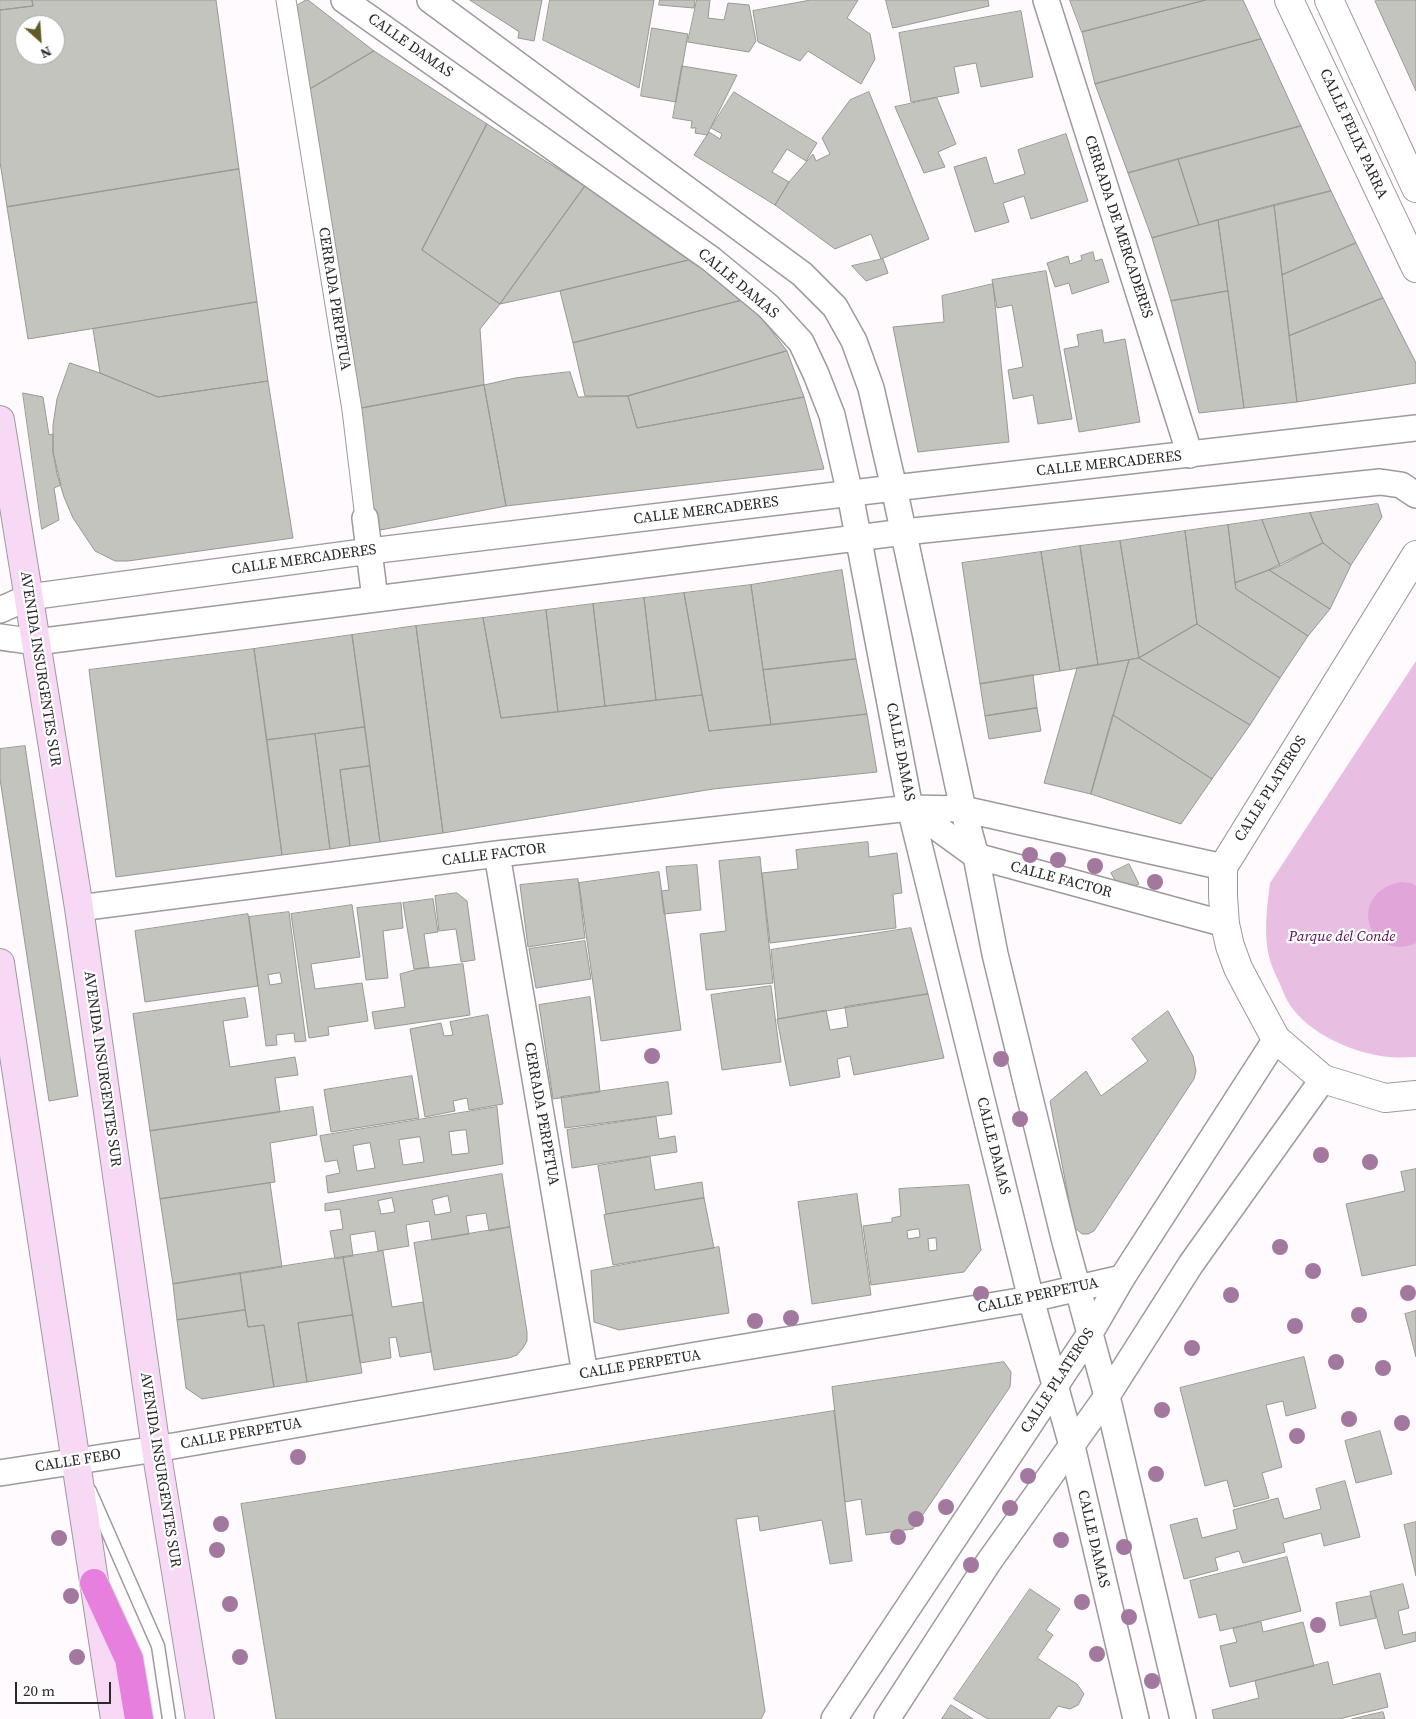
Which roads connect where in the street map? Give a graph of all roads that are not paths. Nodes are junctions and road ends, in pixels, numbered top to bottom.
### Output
1 (286, 0) edge
2 (344, 0) edge
3 (430, 0) edge
4 (1046, 0) edge
5 (1289, 0) edge
6 (1330, 0) edge
7 (1416, 188) edge
8 (1416, 268) edge
9 (0, 420) edge
10 (1416, 428) edge
11 (1190, 454) junction
12 (894, 488) junction
13 (850, 494) junction
14 (1416, 495) edge
15 (365, 518) joint
16 (904, 532) junction
17 (858, 538) junction
18 (370, 551) junction
19 (1416, 555) edge
20 (29, 597) junction
21 (375, 599) junction
22 (0, 610) edge
23 (0, 637) edge
24 (36, 642) junction
25 (910, 808) junction
26 (963, 809) junction
27 (497, 854) junction
28 (976, 856) junction
29 (1223, 867) junction
30 (79, 908) junction
31 (1225, 924) junction
32 (0, 963) edge
33 (1276, 1039) junction
34 (1323, 1079) junction
35 (1416, 1094) edge
36 (1122, 1278) junction
37 (1077, 1288) junction
38 (1031, 1299) junction
39 (1089, 1334) junction
40 (585, 1374) junction
41 (1055, 1386) junction
42 (1107, 1396) junction
43 (1072, 1446) junction
44 (156, 1449) junction
45 (77, 1462) junction
46 (0, 1473) edge
47 (94, 1583) junction
48 (115, 1719) edge
49 (139, 1719) edge
50 (169, 1719) edge
51 (200, 1719) edge
52 (834, 1719) edge
53 (887, 1719) edge
54 (1136, 1719) edge
55 (1183, 1719) edge

1 - 15 street, CERRADA PERPETUA
2 - 13 street, CALLE DAMAS
3 - 12 street
4 - 11 street, CERRADA DE MERCADERES
5 - 8 street, CALLE FELIX PARRA
6 - 7 street
9 - 20 main road, AVENIDA INSURGENTES SUR
10 - 11 street, CALLE MERCADERES
11 - 12 street, CALLE MERCADERES
12 - 13 street, CALLE MERCADERES
12 - 16 street
13 - 17 street, CALLE DAMAS
13 - 18 street, CALLE MERCADERES
14 - 16 street
15 - 18 street, CERRADA PERPETUA
16 - 17 street
16 - 26 street
17 - 21 street
17 - 25 street, CALLE DAMAS
18 - 20 street, CALLE MERCADERES
18 - 21 street, CERRADA PERPETUA
19 - 29 street, CALLE PLATEROS
20 - 22 street, CALLE MERCADERES
20 - 24 main road, AVENIDA INSURGENTES SUR
21 - 24 street
23 - 24 street
24 - 30 main road, AVENIDA INSURGENTES SUR
25 - 26 street, CALLE FACTOR
25 - 27 street, CALLE FACTOR
25 - 28 street, CALLE FACTOR
25 - 38 street, CALLE DAMAS
26 - 28 street
26 - 29 street, CALLE FACTOR
27 - 30 street, CALLE FACTOR
27 - 40 street, CERRADA PERPETUA
28 - 31 street, CALLE FACTOR
28 - 37 street
29 - 31 street
30 - 44 main road, AVENIDA INSURGENTES SUR
31 - 33 street
32 - 45 main road
33 - 34 street
33 - 36 street, CALLE PLATEROS
34 - 35 street
34 - 42 street
36 - 37 street, CALLE PERPETUA
36 - 39 street, CALLE PLATEROS
37 - 38 street, CALLE PERPETUA
37 - 39 street
38 - 40 street, CALLE PERPETUA
38 - 41 street, CALLE DAMAS
39 - 41 street, CALLE PLATEROS
39 - 42 street
40 - 44 street, CALLE PERPETUA
41 - 43 street, CALLE DAMAS
41 - 52 street, CALLE PLATEROS
42 - 43 street
42 - 55 street
43 - 53 street
43 - 54 street, CALLE DAMAS
44 - 45 street, CALLE FEBO
44 - 51 main road, AVENIDA INSURGENTES SUR
45 - 46 street, CALLE FEBO
45 - 47 main road
45 - 50 lane
47 - 48 main road
47 - 49 highway

